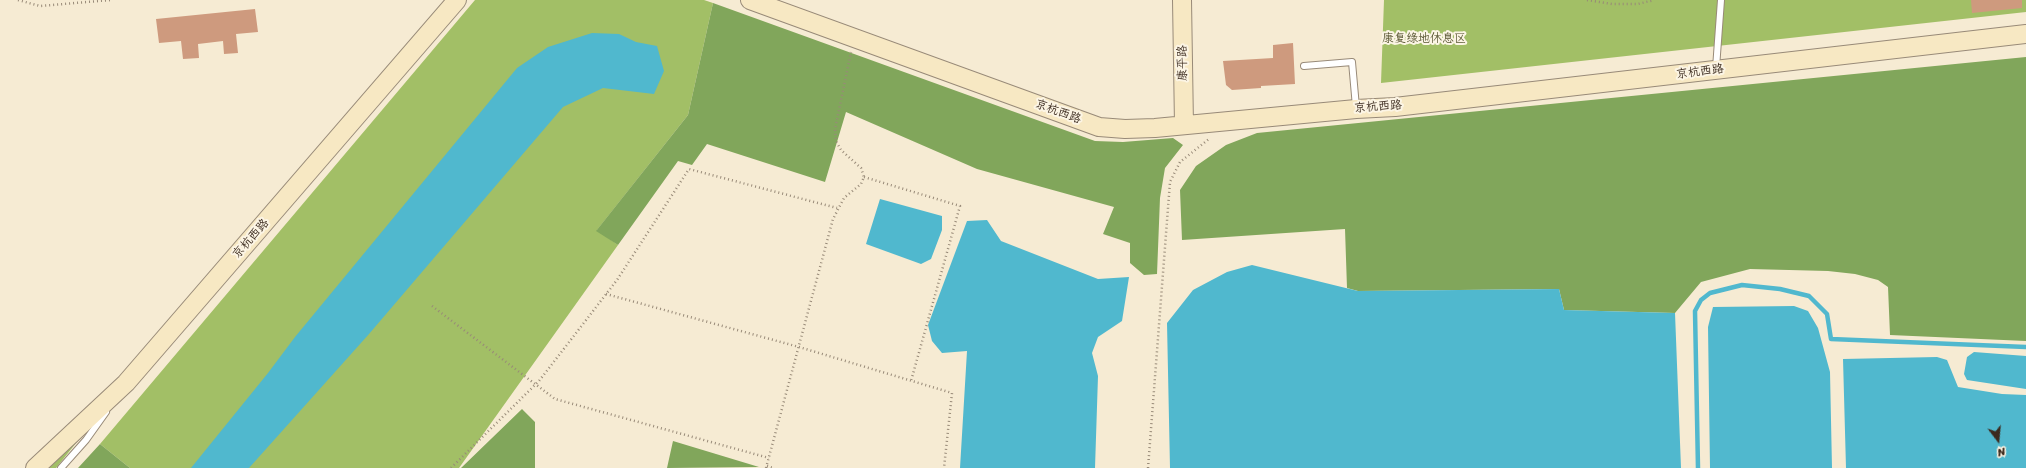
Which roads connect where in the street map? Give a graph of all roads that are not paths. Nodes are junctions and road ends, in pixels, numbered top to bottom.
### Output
1 (457, 0) edge
2 (750, 0) edge
3 (1182, 0) edge
4 (1721, 0) edge
5 (2026, 34) edge
6 (1304, 66) dead end
7 (1716, 70) junction
8 (1356, 109) junction
9 (1184, 125) junction
10 (126, 383) junction
11 (35, 468) edge
12 (61, 468) edge

1 - 10 street, 京杭西路
2 - 9 street, 京杭西路
3 - 9 street, 康平路
4 - 7 lane
5 - 7 street, 京杭西路
6 - 8 lane
7 - 8 street, 京杭西路
8 - 9 street, 京杭西路
10 - 11 street, 京杭西路
10 - 12 lane

